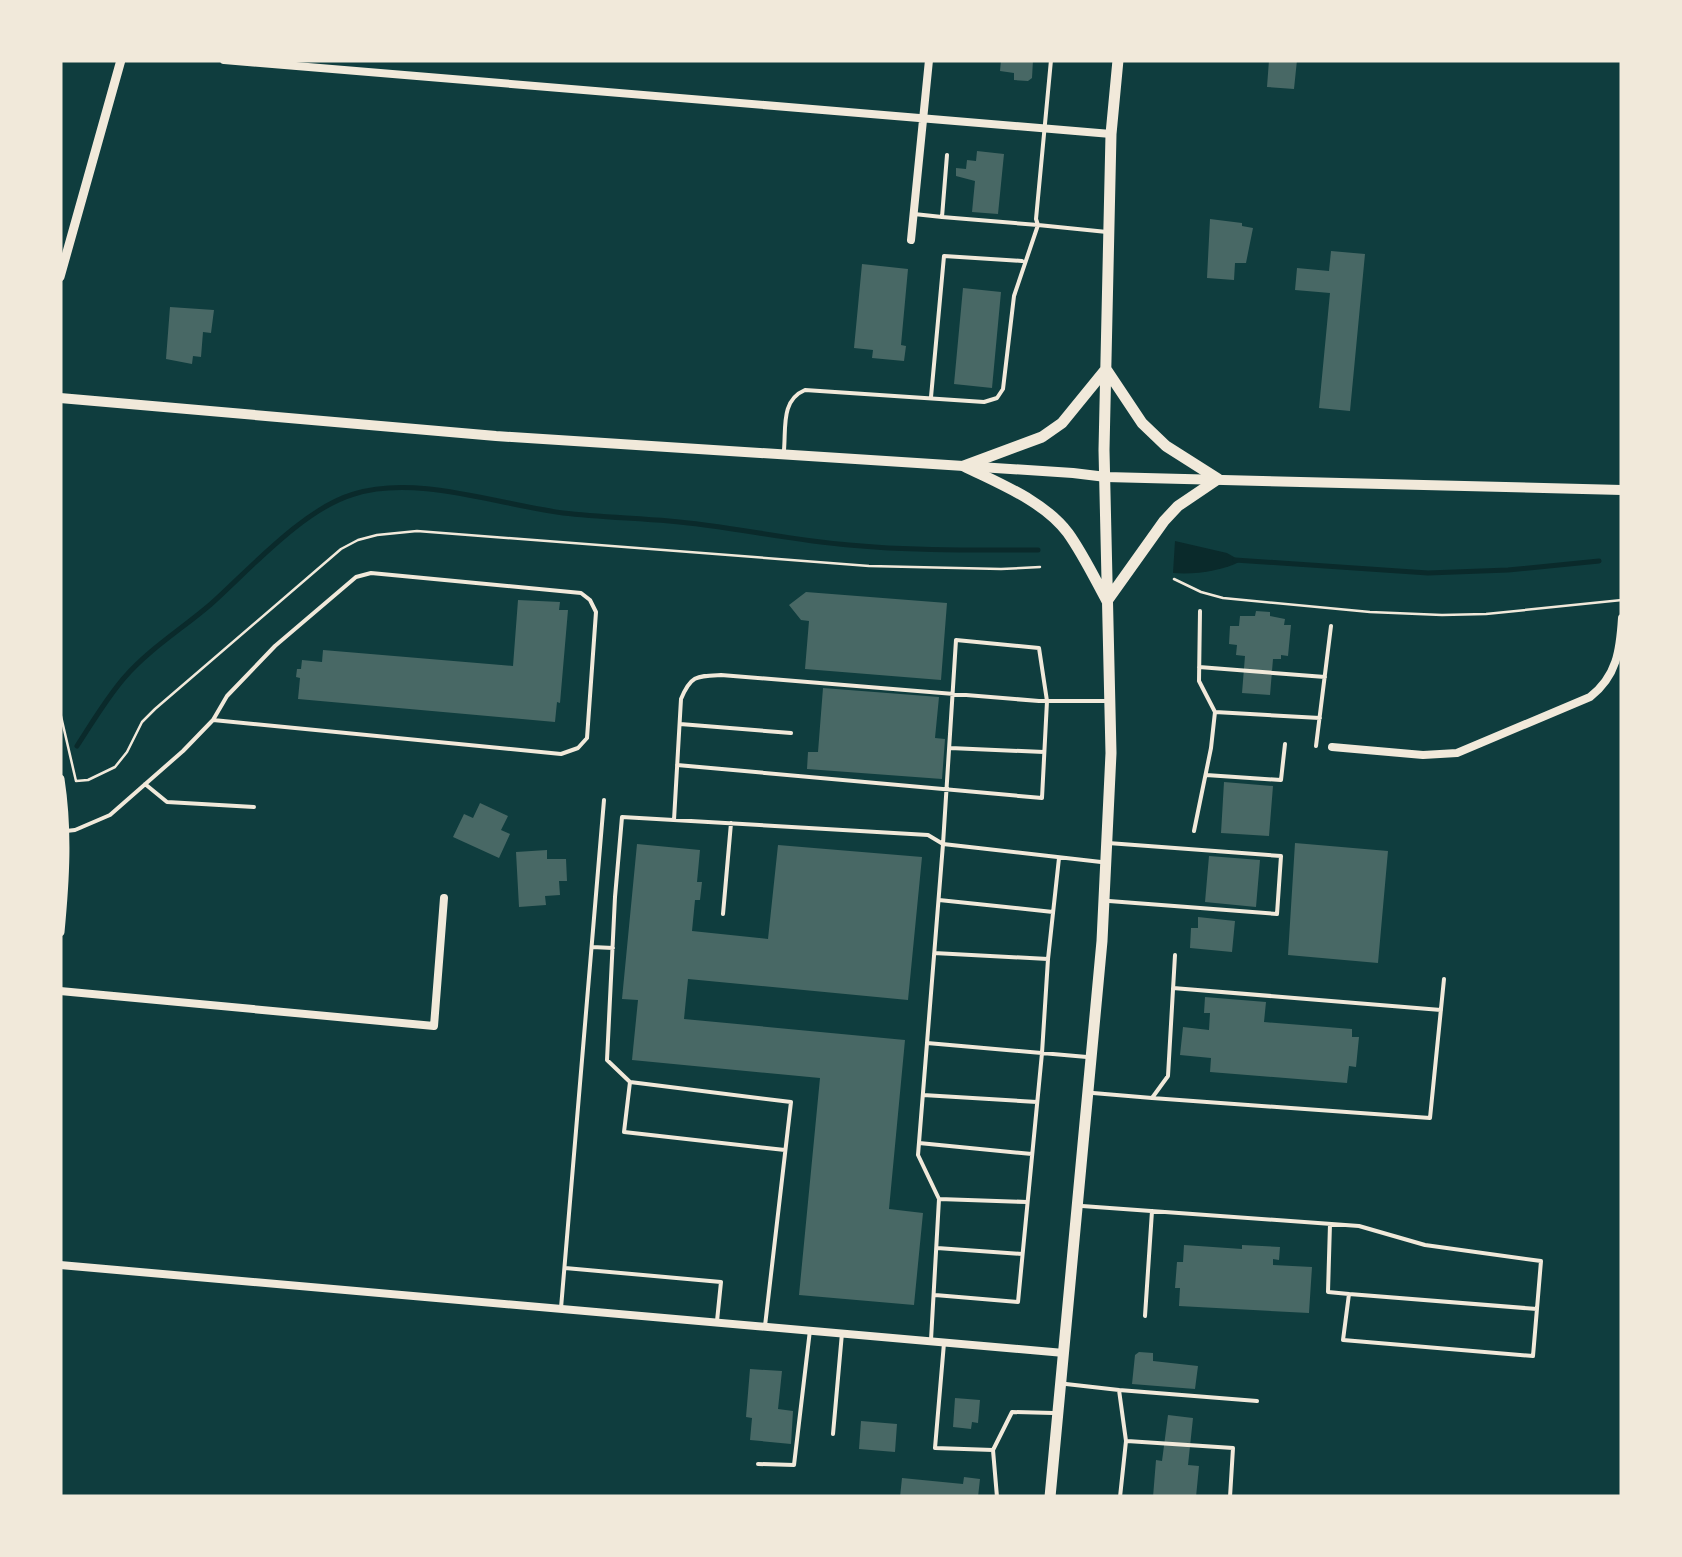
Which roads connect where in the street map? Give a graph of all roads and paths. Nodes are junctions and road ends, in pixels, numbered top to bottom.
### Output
1 (121, 60) edge
2 (224, 60) edge
3 (929, 60) edge
4 (1051, 60) edge
5 (1118, 60) edge
6 (924, 119) junction
7 (1046, 129) junction
8 (1111, 134) junction
9 (948, 156) dead end
10 (914, 214) junction
11 (942, 218) junction
12 (1038, 225) junction
13 (1109, 232) junction
14 (911, 240) dead end
15 (1024, 261) junction
16 (60, 276) edge
17 (1106, 369) junction
18 (931, 397) junction
19 (60, 398) edge
20 (784, 454) junction
21 (964, 466) junction
22 (1106, 477) junction
23 (1218, 480) junction
24 (1622, 490) edge
25 (1040, 566) dead end
26 (1174, 579) dead end
27 (1622, 600) edge
28 (1107, 601) junction
29 (1200, 610) dead end
30 (1622, 618) edge
31 (1331, 626) dead end
32 (1621, 633) edge
33 (1200, 667) junction
34 (1325, 676) junction
35 (953, 694) junction
36 (1047, 701) junction
37 (1110, 701) junction
38 (60, 712) edge
39 (1215, 712) junction
40 (1320, 718) junction
41 (213, 720) junction
42 (680, 724) junction
43 (790, 733) dead end
44 (1285, 744) dead end
45 (1316, 746) dead end
46 (1332, 747) dead end
47 (950, 748) junction
48 (1044, 752) junction
49 (677, 765) junction
50 (1206, 776) junction
51 (60, 779) edge
52 (145, 784) junction
53 (948, 790) junction
54 (604, 800) dead end
55 (254, 807) dead end
56 (674, 820) junction
57 (731, 824) junction
58 (66, 831) junction
59 (1194, 831) dead end
60 (1107, 843) junction
61 (943, 844) junction
62 (1060, 857) junction
63 (1106, 862) junction
64 (444, 898) dead end
65 (939, 900) junction
66 (1104, 901) junction
67 (1053, 912) junction
68 (723, 914) dead end
69 (60, 932) edge
70 (592, 947) junction
71 (612, 948) junction
72 (934, 953) junction
73 (1176, 956) dead end
74 (1048, 959) junction
75 (1444, 979) dead end
76 (1173, 988) junction
77 (60, 991) edge
78 (1441, 1010) junction
79 (927, 1043) junction
80 (1042, 1053) junction
81 (1092, 1057) junction
82 (630, 1082) junction
83 (1088, 1092) junction
84 (923, 1095) junction
85 (1152, 1098) junction
86 (1037, 1102) junction
87 (919, 1144) junction
88 (786, 1150) junction
89 (1032, 1154) junction
90 (939, 1199) junction
91 (1027, 1202) junction
92 (1078, 1206) junction
93 (1152, 1211) junction
94 (1330, 1224) junction
95 (937, 1248) junction
96 (1022, 1254) junction
97 (60, 1265) edge
98 (564, 1268) junction
99 (1349, 1294) junction
100 (935, 1296) junction
101 (561, 1308) junction
102 (1537, 1309) junction
103 (1145, 1316) dead end
104 (717, 1322) junction
105 (765, 1326) junction
106 (810, 1330) junction
107 (842, 1333) junction
108 (931, 1340) junction
109 (944, 1342) junction
110 (1064, 1352) junction
111 (1061, 1384) junction
112 (1119, 1390) junction
113 (1257, 1400) dead end
114 (1058, 1413) junction
115 (833, 1434) dead end
116 (1126, 1441) junction
117 (992, 1450) junction
118 (758, 1464) dead end
119 (996, 1497) edge
120 (1050, 1497) edge
121 (1120, 1497) edge
122 (1230, 1497) edge

1 - 16 street
2 - 6 street
3 - 6 street
4 - 7 lane
5 - 8 main road
6 - 7 street
6 - 10 street
7 - 8 street
7 - 12 lane
8 - 13 main road
9 - 11 lane
10 - 11 lane
10 - 14 street
11 - 12 lane
12 - 13 lane
12 - 15 lane
13 - 17 main road
15 - 18 lane
15 - 18 lane
17 - 21 main road
17 - 22 main road
17 - 23 main road
18 - 20 lane
19 - 20 main road
20 - 21 main road
21 - 22 main road
21 - 28 main road
22 - 23 main road
22 - 28 main road
23 - 24 main road
23 - 28 main road
25 - 38 path
26 - 27 path
28 - 37 main road
29 - 33 lane
30 - 32 street
31 - 34 lane
32 - 46 street
33 - 34 lane
33 - 39 lane
34 - 40 lane
35 - 36 lane
35 - 36 lane
35 - 42 lane
35 - 47 lane
36 - 37 lane
36 - 48 lane
37 - 60 main road
39 - 40 lane
39 - 50 lane
40 - 45 lane
41 - 41 lane
41 - 52 lane
42 - 43 lane
42 - 49 lane
44 - 50 lane
47 - 48 lane
47 - 53 lane
48 - 53 lane
49 - 53 lane
49 - 56 lane
50 - 59 lane
51 - 58 street
52 - 55 lane
52 - 58 lane
53 - 61 lane
54 - 70 lane
56 - 57 lane
56 - 71 lane
57 - 61 lane
57 - 68 lane
58 - 69 street
60 - 63 main road
60 - 66 lane
61 - 62 lane
61 - 65 lane
62 - 63 lane
62 - 67 lane
63 - 66 main road
64 - 77 street
65 - 67 lane
65 - 72 lane
66 - 81 main road
67 - 74 lane
70 - 71 lane
70 - 98 lane
71 - 82 lane
72 - 74 lane
72 - 79 lane
73 - 76 lane
74 - 80 lane
75 - 78 lane
76 - 78 lane
76 - 85 lane
78 - 85 lane
79 - 80 lane
79 - 84 lane
80 - 81 lane
80 - 86 lane
81 - 83 main road
82 - 88 lane
82 - 88 lane
83 - 85 lane
83 - 92 main road
84 - 86 lane
84 - 87 lane
86 - 89 lane
87 - 89 lane
87 - 90 lane
88 - 105 lane
89 - 91 lane
90 - 91 lane
90 - 95 lane
91 - 96 lane
92 - 93 lane
92 - 110 main road
93 - 94 lane
93 - 103 lane
94 - 99 lane
94 - 102 lane
95 - 96 lane
95 - 100 lane
96 - 100 lane
97 - 101 street
98 - 101 lane
98 - 104 lane
99 - 102 lane
99 - 102 lane
100 - 108 lane
101 - 104 street
104 - 105 street
105 - 106 street
106 - 107 street
106 - 118 lane
107 - 108 street
107 - 115 lane
108 - 109 street
109 - 110 street
109 - 117 lane
110 - 111 main road
111 - 112 lane
111 - 114 main road
112 - 113 lane
112 - 116 lane
114 - 117 lane
114 - 120 main road
116 - 121 lane
116 - 122 lane
117 - 119 lane

